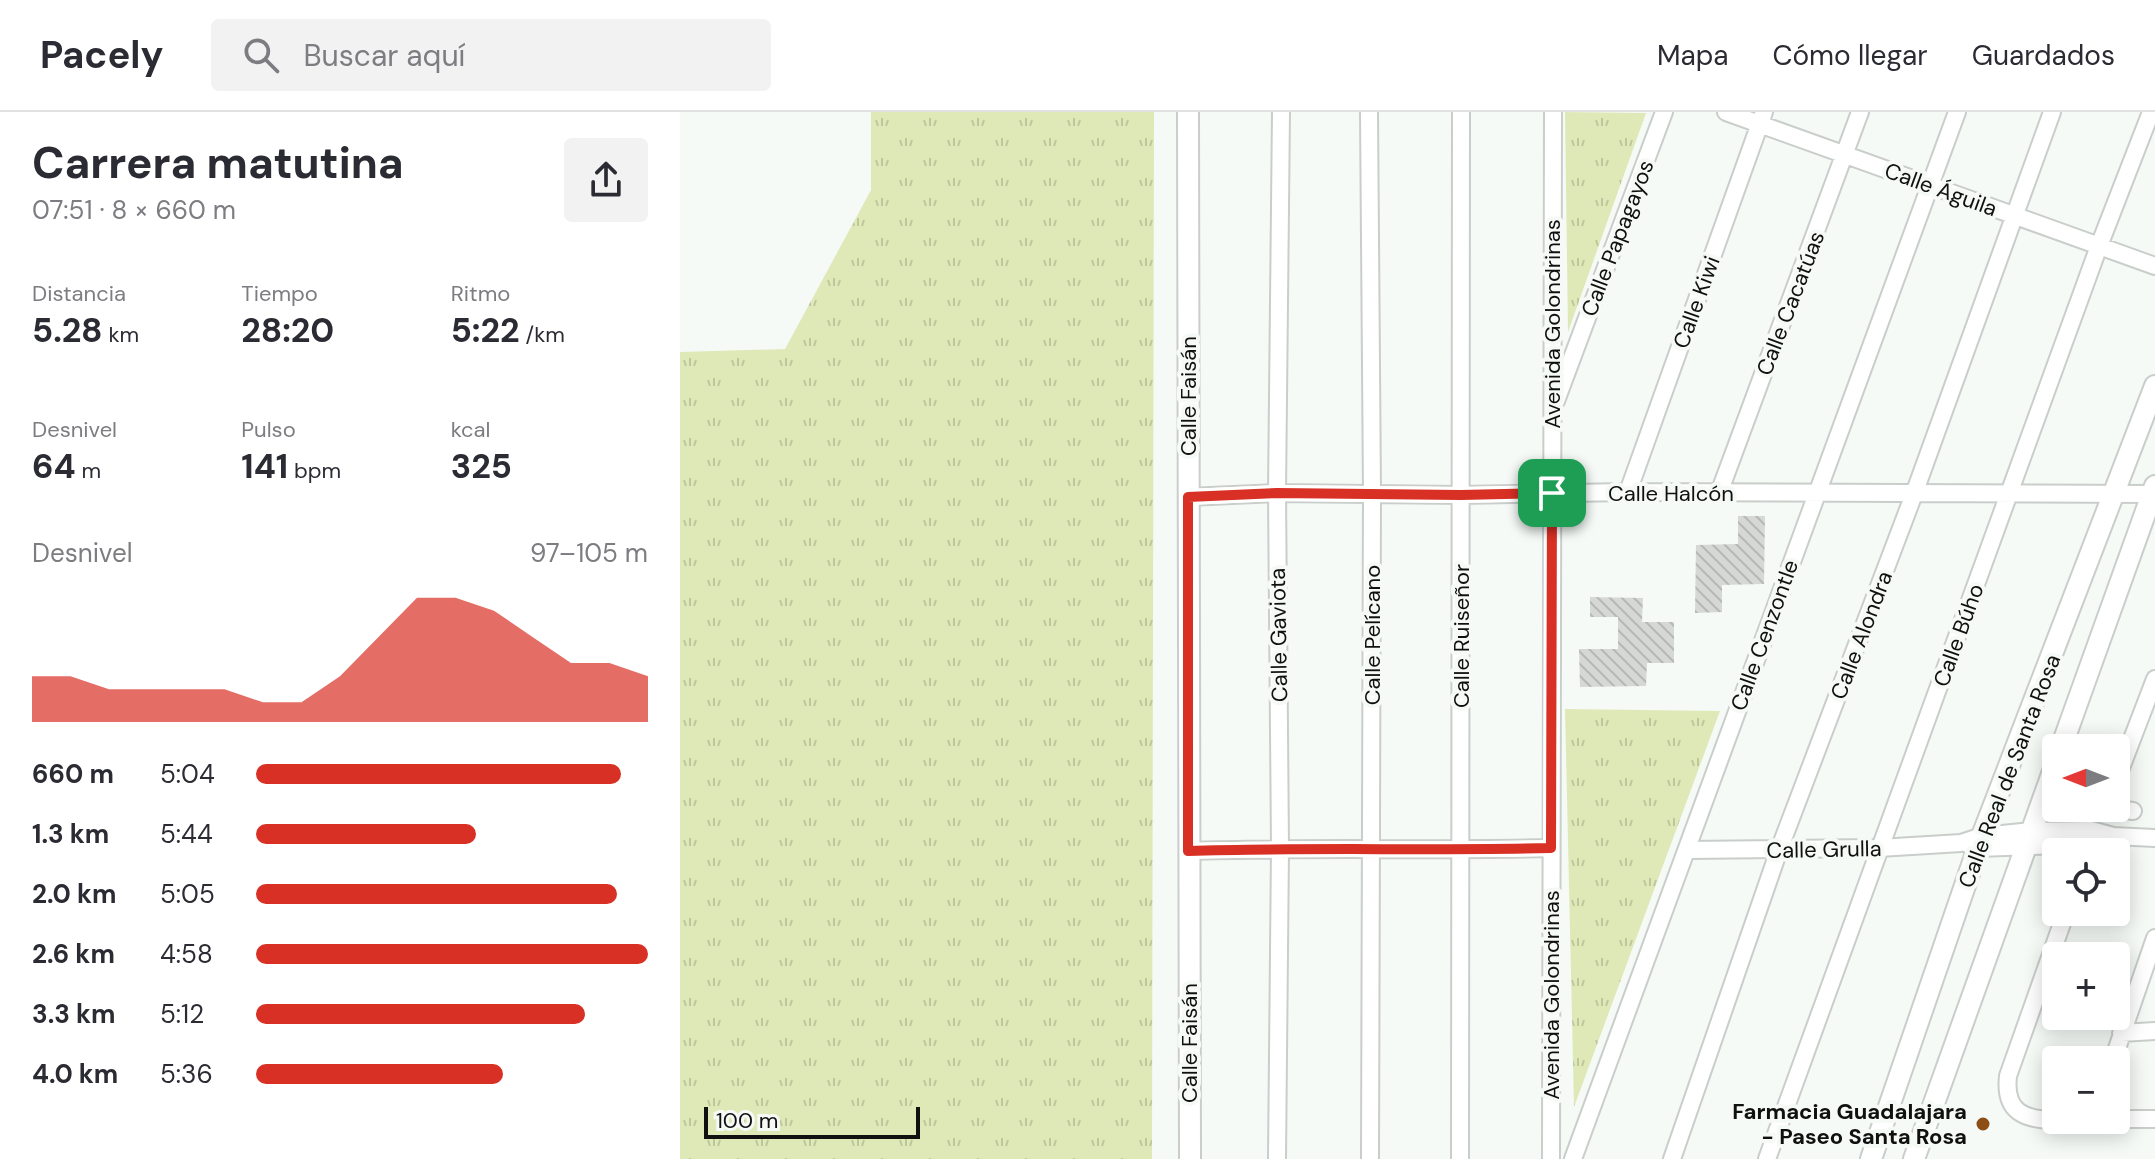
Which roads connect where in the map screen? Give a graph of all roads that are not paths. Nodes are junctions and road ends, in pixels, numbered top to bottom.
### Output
1 (1188, 112) edge
2 (1281, 112) edge
3 (1369, 112) edge
4 (1461, 112) edge
5 (1553, 112) edge
6 (1664, 112) edge
7 (1726, 112) edge
8 (1860, 112) edge
9 (1957, 112) edge
10 (2052, 112) edge
11 (2151, 112) edge
12 (1762, 118) edge
13 (1845, 154) junction
14 (1929, 186) junction
15 (2014, 215) junction
16 (2099, 246) junction
17 (2155, 266) edge
18 (2155, 386) edge
19 (1552, 410) junction
20 (1628, 492) junction
21 (2154, 492) edge
22 (1277, 493) junction
23 (1372, 493) junction
24 (1552, 493) junction
25 (1719, 493) junction
26 (2010, 493) junction
27 (1816, 494) junction
28 (1914, 494) junction
29 (1461, 495) junction
30 (2115, 495) junction
31 (1188, 497) junction
32 (2155, 679) edge
33 (2066, 734) edge
34 (2130, 744) edge
35 (2042, 803) edge
36 (2130, 811) edge
37 (2133, 811) dead end
38 (2030, 838) junction
39 (2105, 838) edge
40 (2155, 838) edge
41 (2042, 839) edge
42 (1974, 842) junction
43 (1280, 848) junction
44 (1372, 848) junction
45 (1551, 848) junction
46 (1879, 848) junction
47 (1462, 850) junction
48 (1687, 850) junction
49 (1779, 850) junction
50 (1188, 851) junction
51 (2061, 926) edge
52 (2155, 938) edge
53 (2155, 1031) edge
54 (2121, 1033) junction
55 (2117, 1046) edge
56 (2042, 1119) edge
57 (2130, 1119) edge
58 (2155, 1119) edge
59 (1190, 1159) edge
60 (1277, 1159) edge
61 (1370, 1159) edge
62 (1460, 1159) edge
63 (1551, 1159) edge
64 (1573, 1159) edge
65 (1672, 1159) edge
66 (1767, 1159) edge
67 (1871, 1159) edge
68 (1914, 1159) edge

1 - 31 street, Calle Faisán
2 - 22 street, Calle Gaviota
3 - 23 street, Calle Pelícano
4 - 29 street, Calle Ruiseñor
5 - 19 street, Avenida Golondrinas
6 - 19 street, Calle Papagayos
7 - 12 street, Calle Águila
8 - 13 street, Calle Cacatúas
9 - 14 street, Calle Cenzontle
10 - 15 street, Calle Alondra
11 - 16 street, Calle Búho
12 - 13 street, Calle Águila
12 - 20 street, Calle Kiwi
13 - 14 street, Calle Águila
13 - 25 street, Calle Cacatúas
14 - 15 street, Calle Águila
14 - 27 street, Calle Cenzontle
15 - 16 street, Calle Águila
15 - 28 street, Calle Alondra
16 - 17 street, Calle Águila
16 - 26 street, Calle Búho
18 - 30 street, Calle Real de Santa Rosa
19 - 24 street, Avenida Golondrinas
20 - 24 street, Calle Halcón
20 - 25 street, Calle Halcón
21 - 30 street, Calle Halcón
21 - 33 street, Calle Real de Santa Rosa
22 - 23 street, Calle Halcón
22 - 31 street, Calle Halcón
22 - 43 street, Calle Gaviota
23 - 29 street, Calle Halcón
23 - 44 street, Calle Pelícano
24 - 29 street, Calle Halcón
24 - 45 street, Avenida Golondrinas
25 - 27 street, Calle Halcón
26 - 28 street, Calle Halcón
26 - 30 street, Calle Halcón
26 - 46 street, Calle Búho
27 - 28 street, Calle Halcón
27 - 48 street, Calle Cenzontle
28 - 49 street, Calle Alondra
29 - 47 street, Calle Ruiseñor
30 - 42 street, Calle Real de Santa Rosa
31 - 50 street, Calle Faisán
32 - 34 street
35 - 38 street, Calle Real de Santa Rosa
36 - 37 street
38 - 41 street, Calle Grulla
38 - 42 street, Calle Grulla
38 - 68 street, Calle Real de Santa Rosa
39 - 40 street, Calle Grulla
42 - 46 street, Calle Grulla
42 - 67 street, Calle Real de Santa Rosa
43 - 44 street
43 - 50 street
43 - 60 street, Calle Gaviota
44 - 47 street
44 - 61 street, Calle Pelícano
45 - 47 street
45 - 63 street, Avenida Golondrinas
46 - 49 street, Calle Grulla
46 - 66 street, Calle Búho
47 - 62 street, Calle Ruiseñor
48 - 49 street, Calle Grulla
48 - 64 street, Calle Cenzontle
49 - 65 street, Calle Alondra
50 - 59 street, Calle Faisán
51 - 56 street
52 - 54 street
53 - 54 street
54 - 55 street
57 - 58 street

